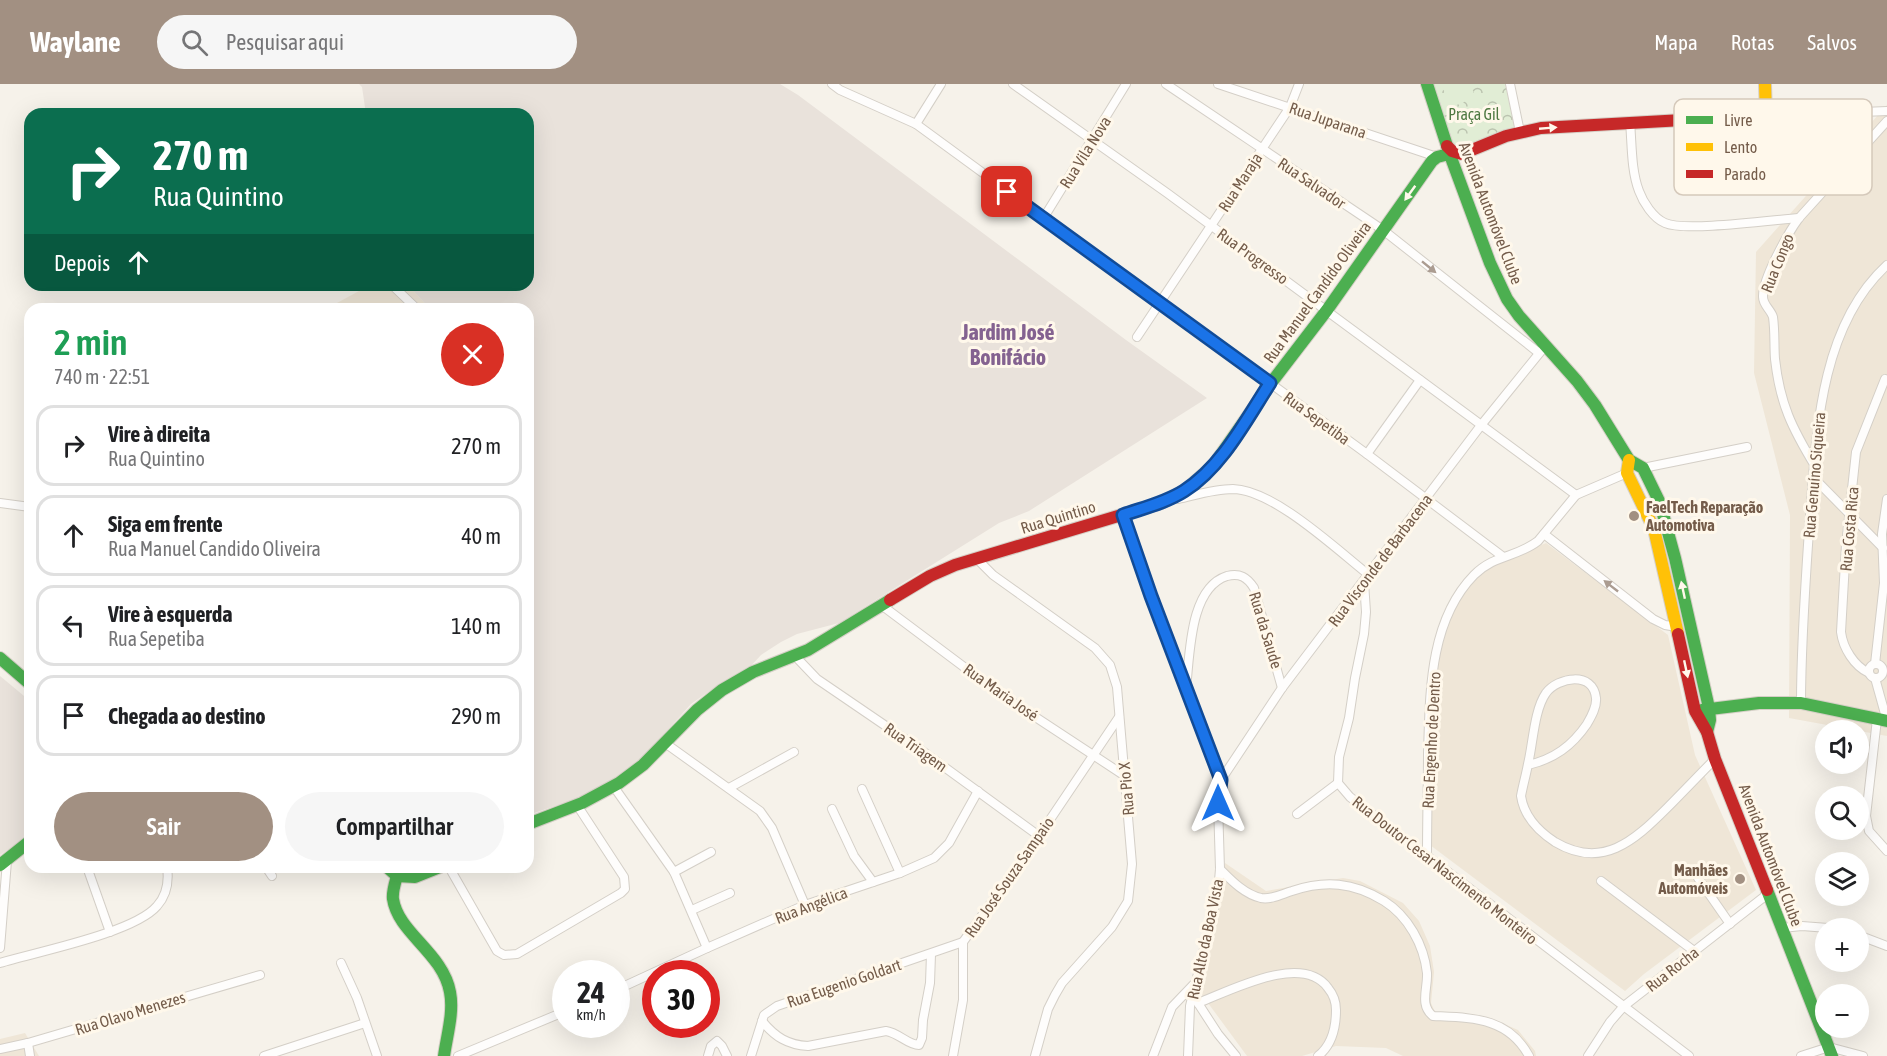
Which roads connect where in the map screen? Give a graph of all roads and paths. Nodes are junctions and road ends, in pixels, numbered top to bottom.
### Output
1 (832, 84) edge
2 (941, 84) edge
3 (1013, 84) edge
4 (1126, 84) edge
5 (1166, 84) edge
6 (1218, 84) edge
7 (1299, 84) edge
8 (1427, 84) edge
9 (1510, 84) edge
10 (1764, 84) edge
11 (1765, 99) edge
12 (1290, 107) junction
13 (1887, 111) edge
14 (1872, 112) edge
15 (1674, 120) edge
16 (1887, 121) edge
17 (1630, 122) junction
18 (915, 124) junction
19 (1520, 132) junction
20 (1872, 138) edge
21 (1092, 139) junction
22 (1261, 149) junction
23 (1473, 151) junction
24 (1444, 152) junction
25 (1459, 179) junction
26 (1820, 195) edge
27 (1799, 218) junction
28 (1043, 219) junction
29 (1212, 225) junction
30 (1383, 230) junction
31 (1887, 265) edge
32 (398, 291) edge
33 (411, 303) edge
34 (1160, 304) junction
35 (1327, 310) junction
36 (1137, 337) dead end
37 (1542, 349) junction
38 (1885, 379) dead end
39 (1420, 380) junction
40 (1270, 383) junction
41 (1482, 424) junction
42 (1747, 447) dead end
43 (1367, 454) junction
44 (1815, 466) junction
45 (1628, 467) junction
46 (1643, 468) junction
47 (1813, 477) junction
48 (1576, 495) junction
49 (1426, 498) junction
50 (1887, 499) edge
51 (1163, 502) junction
52 (0, 503) edge
53 (24, 506) edge
54 (1123, 515) junction
55 (1850, 516) junction
56 (1885, 522) edge
57 (1544, 534) junction
58 (1883, 548) junction
59 (1502, 556) junction
60 (977, 559) junction
61 (1669, 560) junction
62 (1366, 578) junction
63 (880, 604) junction
64 (1677, 627) junction
65 (1692, 634) junction
66 (796, 657) junction
67 (0, 658) edge
68 (1881, 665) edge
69 (1872, 676) junction
70 (24, 679) edge
71 (1282, 688) junction
72 (1186, 690) junction
73 (1800, 703) junction
74 (1709, 708) junction
75 (1695, 711) junction
76 (1119, 717) junction
77 (1884, 721) edge
78 (1707, 732) junction
79 (665, 743) junction
80 (794, 752) dead end
81 (1094, 756) junction
82 (1715, 759) junction
83 (1528, 765) junction
84 (1125, 776) junction
85 (1221, 780) junction
86 (1338, 783) junction
87 (614, 787) junction
88 (729, 788) junction
89 (862, 789) dead end
90 (978, 791) junction
91 (577, 805) junction
92 (832, 809) dead end
93 (1297, 814) dead end
94 (534, 822) edge
95 (1039, 836) junction
96 (24, 846) edge
97 (1887, 851) edge
98 (711, 852) dead end
99 (1426, 855) junction
100 (4, 863) edge
101 (1220, 869) junction
102 (674, 872) junction
103 (89, 873) edge
104 (168, 873) edge
105 (270, 873) edge
106 (394, 873) edge
107 (428, 873) edge
108 (452, 873) edge
109 (900, 873) junction
110 (272, 876) dead end
111 (397, 876) junction
112 (1698, 878) dead end
113 (1601, 880) dead end
114 (873, 882) junction
115 (730, 893) dead end
116 (1769, 893) junction
117 (805, 905) junction
118 (692, 910) junction
119 (1730, 924) junction
120 (1815, 927) edge
121 (1782, 928) junction
122 (110, 932) junction
123 (1869, 939) edge
124 (963, 942) junction
125 (1887, 946) edge
126 (0, 948) edge
127 (706, 948) junction
128 (1694, 951) junction
129 (931, 954) junction
130 (0, 963) edge
131 (341, 963) dead end
132 (260, 975) dead end
133 (630, 983) edge
134 (1194, 984) junction
135 (1192, 994) junction
136 (1198, 1003) junction
137 (1624, 1006) junction
138 (552, 1017) edge
139 (762, 1021) junction
140 (365, 1023) junction
141 (28, 1043) junction
142 (0, 1049) edge
143 (1830, 1052) edge
144 (1037, 1054) edge
145 (30, 1056) edge
146 (264, 1056) edge
147 (377, 1056) edge
148 (444, 1056) edge
149 (458, 1056) edge
150 (708, 1056) edge
151 (728, 1056) edge
152 (751, 1056) edge
153 (953, 1056) edge
154 (1153, 1056) edge
155 (1188, 1056) edge
156 (1236, 1056) edge
157 (1318, 1056) edge
158 (1529, 1056) edge
159 (1588, 1056) edge
160 (1689, 1056) edge
161 (1801, 1056) edge
162 (1863, 1056) edge

1 - 18 street, Rua Sepetiba
2 - 18 street
3 - 21 street, Rua Progresso
4 - 21 street, Rua Vila Nova
5 - 22 street, Rua Salvador
6 - 12 street, Rua Juparana
7 - 12 street, Rua Maraja
8 - 24 main road, Avenida Automóvel Clube
9 - 19 street
10 - 11 main road
12 - 22 street, Rua Maraja
12 - 24 street, Rua Juparana
13 - 14 street
15 - 17 main road
16 - 20 street, Rua Congo
19 -> 17 main road
17 - 27 street
18 - 28 street, Rua Sepetiba
19 - 23 main road
21 - 28 street, Rua Vila Nova
21 - 29 street, Rua Progresso
22 - 29 street, Rua Maraja
22 - 30 street, Rua Salvador
23 - 24 main road
23 - 25 main road
24 - 25 main road, Avenida Automóvel Clube
24 -> 30 main road, Rua Manuel Candido Oliveira
25 - 37 main road, Avenida Automóvel Clube
26 - 27 street, Rua Congo
27 - 44 street, Rua Congo
28 - 34 street, Rua Sepetiba
29 - 34 street, Rua Maraja
29 - 35 street, Rua Progresso
30 - 35 main road, Rua Manuel Candido Oliveira
30 -> 37 street, Rua Salvador
31 - 44 street, Rua Genuíno Siqueira
32 - 33 street
34 - 36 street, Rua Maraja
34 - 40 street, Rua Sepetiba
35 - 39 street, Rua Progresso
35 - 40 main road, Rua Manuel Candido Oliveira
37 - 41 street, Rua Visconde de Barbacena
37 - 45 main road, Avenida Automóvel Clube
38 - 55 street, Rua Costa Rica
39 - 41 street, Rua Progresso
39 - 43 street
40 - 43 street, Rua Sepetiba
40 - 51 main road, Rua Manuel Candido Oliveira
41 - 48 street, Rua Progresso
41 - 49 street, Rua Visconde de Barbacena
42 - 46 street
43 - 49 street, Rua Sepetiba
44 - 47 street, Rua Genuíno Siqueira
45 - 46 main road, Avenida Automóvel Clube
45 - 48 street
45 - 61 main road, Avenida Automóvel Clube
46 - 61 main road, Avenida Automóvel Clube
47 - 55 street
47 - 73 street, Rua Genuíno Siqueira
48 - 57 street, Rua Engenho de Dentro
49 - 59 street, Rua Sepetiba
49 - 62 street, Rua Visconde de Barbacena
50 - 56 street
51 - 54 main road, Rua Quintino
51 - 62 street, Rua Quintino
52 - 53 street
54 - 60 main road, Rua Quintino
54 - 72 street, Rua Alto da Boa Vista
55 - 58 street
55 - 69 street, Rua Costa Rica
56 - 58 street
57 - 59 street, Rua Engenho de Dentro
64 -> 57 street
58 - 68 street
59 - 99 street, Rua Engenho de Dentro
60 - 63 main road, Rua Quintino
60 - 76 street, Rua Pio X
61 - 64 main road, Avenida Automóvel Clube
65 -> 61 main road, Avenida Automóvel Clube
62 - 71 street, Rua Visconde de Barbacena
62 - 86 street, Rua Doutor Cesar Nascimento Monteiro
63 - 66 main road, Rua Quintino
63 - 81 street, Rua Maria José
64 - 65 main road
64 -> 75 main road, Avenida Automóvel Clube
65 - 74 main road, Avenida Automóvel Clube
66 - 79 main road, Rua Quintino
66 - 90 street, Rua Triagem
67 - 70 main road
68 - 69 street
69 - 77 street
71 - 72 street, Rua da Saude
71 - 85 street, Rua Visconde de Barbacena
72 - 85 street, Rua Alto da Boa Vista
73 - 74 main road
73 - 77 main road
74 - 75 main road
74 - 78 main road, Avenida Automóvel Clube
75 - 78 main road, Avenida Automóvel Clube
76 - 81 street, Rua José Souza Sampaio
76 - 84 street, Rua Pio X
77 - 97 street
78 - 82 main road, Avenida Automóvel Clube
79 - 87 main road, Rua Quintino
79 - 88 street
80 - 88 street
81 - 84 street, Rua Maria José
81 - 95 street, Rua José Souza Sampaio
82 - 83 street
82 - 116 main road, Avenida Automóvel Clube
83 - 83 street
84 - 144 street, Rua Pio X
85 - 101 street, Rua Alto da Boa Vista
86 - 93 street
86 - 99 street, Rua Doutor Cesar Nascimento Monteiro
87 - 91 main road, Rua Quintino
87 - 102 street
88 - 117 street
89 - 109 street
90 - 95 street, Rua Triagem
90 - 109 street, Rua Angélica
91 - 94 main road, Rua Quintino
91 - 108 street
92 - 114 street
95 - 124 street, Rua José Souza Sampaio
96 - 100 main road
98 - 102 street
99 - 137 street, Rua Doutor Cesar Nascimento Monteiro
100 - 126 street
101 - 134 street, Rua Alto da Boa Vista
101 - 158 street
102 - 118 street
103 - 122 street
104 - 122 street
105 - 110 street
106 - 111 main road
107 - 111 main road
109 - 114 street, Rua Angélica
111 - 148 main road
112 - 119 street
113 - 128 street
114 - 117 street, Rua Angélica
115 - 118 street
116 - 119 street, Rua Rocha
116 - 121 main road, Avenida Automóvel Clube
117 - 127 street, Rua Angélica
118 - 127 street
119 - 128 street, Rua Rocha
120 - 121 street
121 - 143 main road, Avenida Automóvel Clube
122 - 130 street
123 - 125 street
124 - 129 street, Rua Eugenio Goldart
124 - 153 street, Rua José Souza Sampaio
127 - 133 street, Rua Angélica
128 - 137 street, Rua Rocha
129 - 139 street, Rua Eugenio Goldart
129 - 139 street
131 - 140 street
132 - 141 street, Rua Olavo Menezes
134 - 135 street, Rua Alto da Boa Vista
134 - 154 street
135 - 136 street
135 - 155 street, Rua Alto da Boa Vista
136 - 156 street
136 - 157 street
137 - 159 street, Rua Rocha
137 - 160 street, Rua Doutor Cesar Nascimento Monteiro
138 - 149 street
139 - 152 street
140 - 146 street
140 - 147 street
141 - 142 street, Rua Olavo Menezes
141 - 145 street
143 - 161 street
143 - 162 street
150 - 151 street

